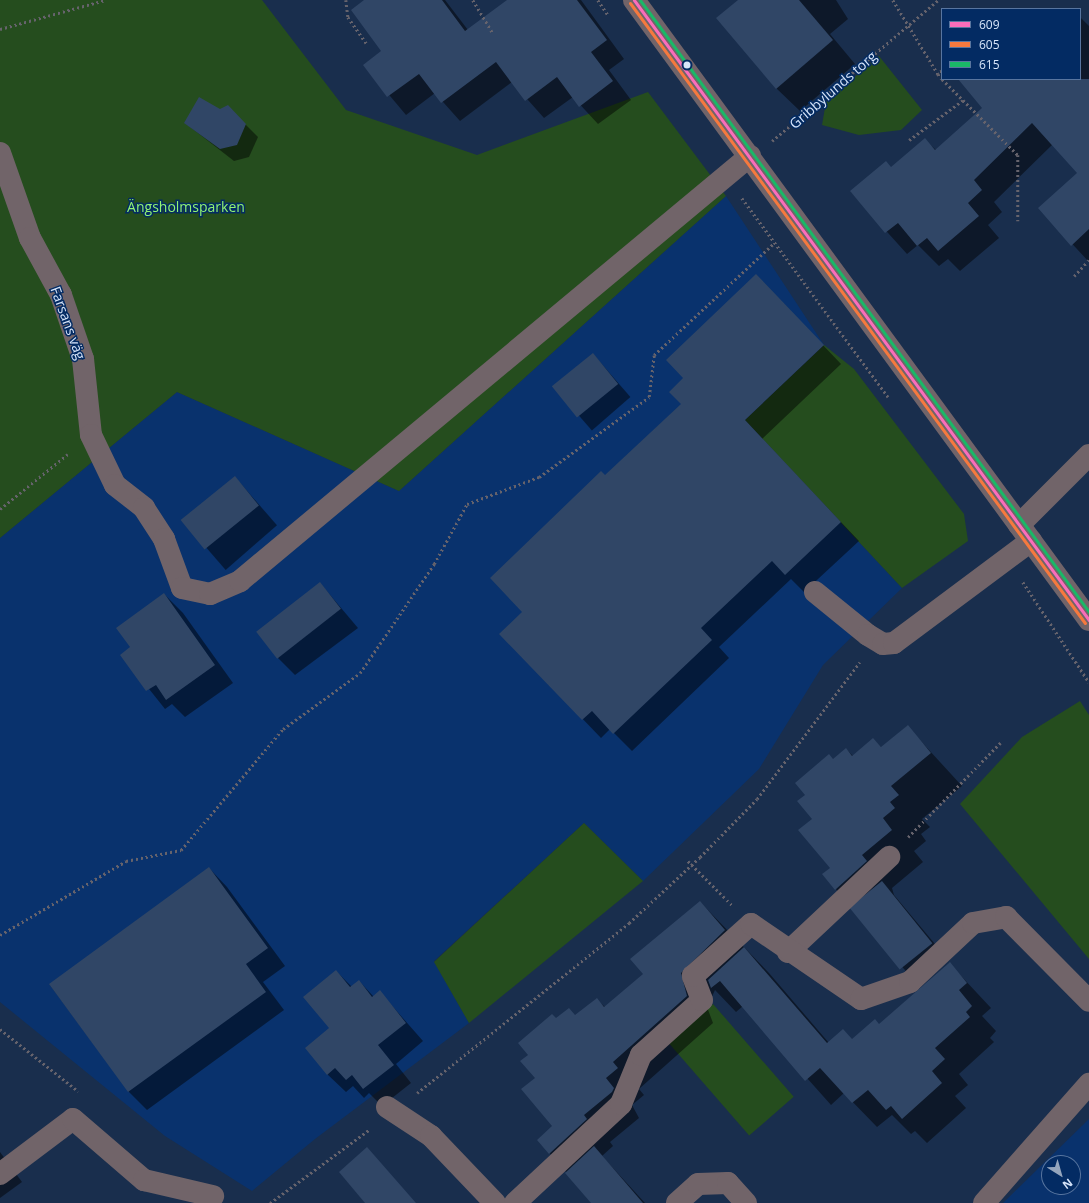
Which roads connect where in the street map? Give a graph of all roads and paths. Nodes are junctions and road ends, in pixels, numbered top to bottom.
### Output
1 (105, 0) edge
2 (346, 0) edge
3 (474, 0) edge
4 (598, 0) edge
5 (634, 0) edge
6 (893, 0) edge
7 (938, 0) edge
8 (611, 19) dead end
9 (908, 25) junction
10 (0, 29) edge
11 (493, 33) dead end
12 (366, 43) dead end
13 (941, 72) edge
14 (938, 74) junction
15 (941, 78) edge
16 (943, 80) edge
17 (963, 100) junction
18 (909, 140) dead end
19 (0, 153) edge
20 (750, 156) junction
21 (726, 176) junction
22 (1018, 221) dead end
23 (774, 243) junction
24 (1089, 260) edge
25 (1074, 276) dead end
26 (891, 402) dead end
27 (91, 435) junction
28 (1089, 455) edge
29 (0, 508) edge
30 (1025, 533) junction
31 (1007, 559) junction
32 (814, 592) dead end
33 (1089, 620) edge
34 (877, 640) junction
35 (1089, 682) edge
36 (1000, 743) dead end
37 (889, 857) joint
38 (688, 861) dead end
39 (751, 924) junction
40 (0, 935) edge
41 (788, 952) junction
42 (1089, 1001) edge
43 (1089, 1084) edge
44 (390, 1109) junction
45 (0, 1174) edge
46 (189, 1178) dead end
47 (219, 1201) edge
48 (270, 1203) edge
49 (495, 1203) edge
50 (515, 1203) edge
51 (677, 1203) edge
52 (746, 1203) edge
53 (984, 1203) edge

1 - 10 path
2 - 12 path
3 - 11 path
4 - 8 path
5 - 20 street
6 - 9 path
7 - 9 path, Gribbylunds torg
9 - 14 path
9 - 20 path, Gribbylunds torg
13 - 14 path
14 - 15 path
16 - 17 path
17 - 18 path
17 - 22 path
19 - 27 street, Farsans väg
20 - 21 street
20 - 30 street
21 - 23 path
21 - 27 street, Farsans väg
23 - 26 path
23 - 40 path
24 - 25 path
27 - 29 path
28 - 30 street
30 - 31 street
30 - 33 street
31 - 34 street
31 - 35 path
32 - 34 street
34 - 44 path
36 - 37 path
37 - 41 street
38 - 39 path
39 - 41 street
39 - 50 street
41 - 42 street
43 - 53 street
44 - 48 path
44 - 49 street
45 - 47 street
46 - 47 street
51 - 52 street

